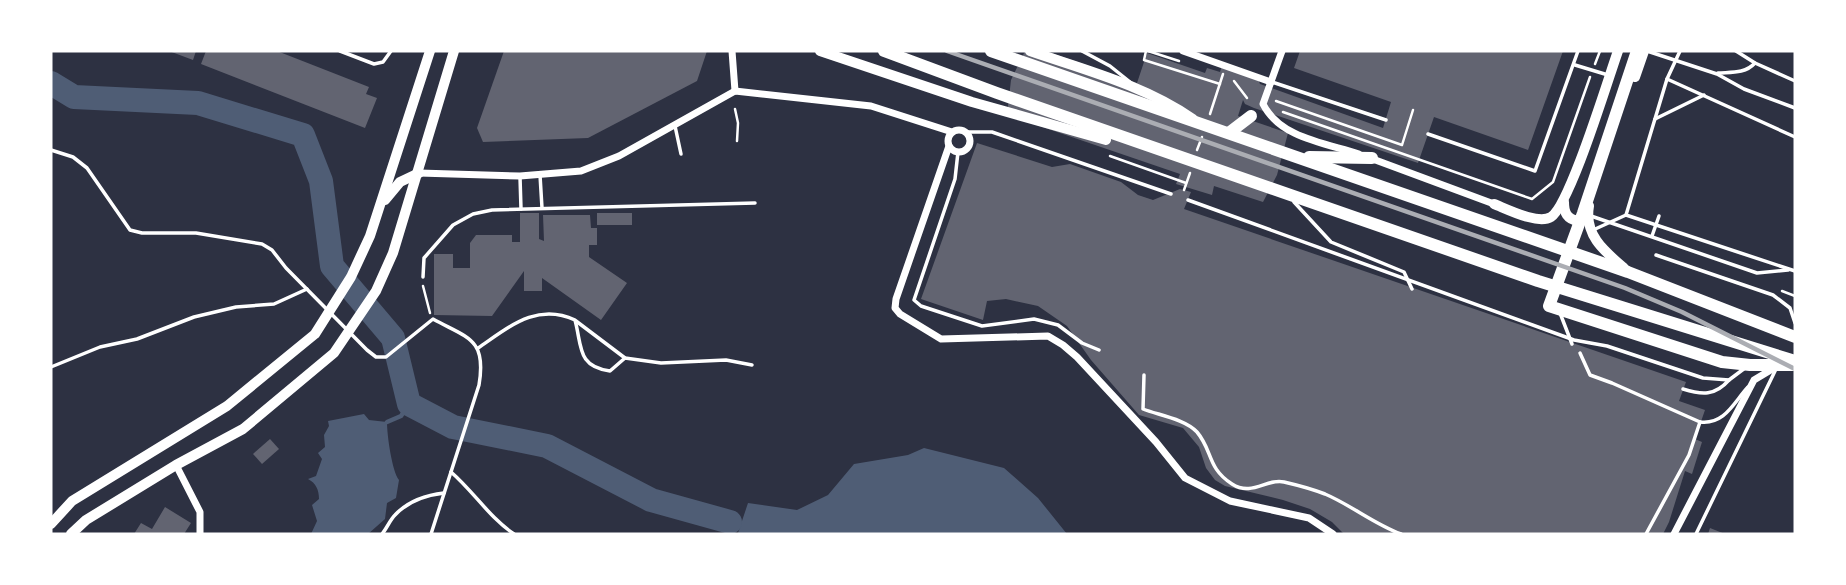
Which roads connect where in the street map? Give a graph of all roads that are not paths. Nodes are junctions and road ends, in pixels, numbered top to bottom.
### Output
1 (340, 51) edge
2 (391, 51) edge
3 (430, 51) edge
4 (454, 51) edge
5 (732, 51) edge
6 (820, 51) edge
7 (884, 51) edge
8 (991, 51) edge
9 (1030, 51) edge
10 (1082, 51) edge
11 (1183, 51) edge
12 (1282, 51) edge
13 (1578, 51) edge
14 (1618, 51) edge
15 (1637, 51) edge
16 (1646, 51) edge
17 (1680, 51) edge
18 (1736, 51) edge
19 (1677, 60) junction
20 (1755, 64) junction
21 (1574, 65) junction
22 (1717, 74) junction
23 (1610, 76) junction
24 (1667, 79) junction
25 (1795, 81) edge
26 (1271, 82) junction
27 (1138, 88) junction
28 (735, 91) junction
29 (1704, 95) junction
30 (1795, 108) edge
31 (1253, 112) dead end
32 (1655, 119) junction
33 (1386, 120) dead end
34 (1198, 122) junction
35 (675, 124) junction
36 (952, 132) junction
37 (966, 132) junction
38 (1230, 132) junction
39 (1428, 134) dead end
40 (1795, 137) edge
41 (1106, 140) joint
42 (950, 146) junction
43 (1159, 149) junction
44 (51, 150) edge
45 (958, 152) junction
46 (681, 154) dead end
47 (1298, 156) junction
48 (1372, 158) junction
49 (1338, 162) dead end
50 (419, 173) junction
51 (540, 175) junction
52 (520, 176) junction
53 (1171, 194) dead end
54 (1287, 194) junction
55 (1564, 199) junction
56 (1188, 200) dead end
57 (755, 203) dead end
58 (1494, 204) joint
59 (521, 209) junction
60 (542, 209) junction
61 (378, 211) junction
62 (1585, 212) junction
63 (1626, 215) junction
64 (1659, 216) dead end
65 (1591, 231) junction
66 (1652, 236) junction
67 (1656, 255) dead end
68 (1793, 271) edge
69 (1628, 272) junction
70 (423, 277) road end
71 (307, 289) junction
72 (1412, 289) dead end
73 (1549, 298) dead end
74 (575, 320) junction
75 (1795, 323) edge
76 (1795, 337) edge
77 (1572, 344) dead end
78 (477, 348) junction
79 (1099, 350) dead end
80 (1580, 354) dead end
81 (625, 358) junction
82 (1795, 363) edge
83 (752, 365) dead end
84 (1750, 365) junction
85 (1778, 366) junction
86 (51, 367) edge
87 (1144, 374) dead end
88 (1729, 380) junction
89 (1754, 380) junction
90 (1683, 389) dead end
91 (1700, 422) junction
92 (176, 465) junction
93 (452, 472) junction
94 (444, 494) junction
95 (51, 524) edge
96 (71, 534) edge
97 (200, 534) edge
98 (382, 534) edge
99 (430, 534) edge
100 (513, 534) edge
101 (1333, 534) edge
102 (1401, 534) edge
103 (1646, 534) edge
104 (1674, 534) edge
105 (1696, 534) edge

1 - 2 lane
3 - 61 main road
4 - 50 main road
5 - 28 street
6 - 41 main road
7 - 43 main road
8 - 34 main road
9 - 27 main road
10 - 27 lane
11 - 26 street
12 - 26 street
13 - 21 lane
14 - 23 street
15 - 62 main road
16 - 19 lane
16 - 62 street
17 - 19 lane
18 - 20 lane
19 - 22 lane
19 - 24 lane
20 - 22 lane
20 - 25 lane
21 - 23 lane
21 - 39 lane
22 - 30 lane
23 - 55 street
24 - 29 lane
24 - 32 lane
26 - 33 lane
26 - 48 street
27 - 34 main road
28 - 35 street
28 - 36 street
29 - 32 lane
29 - 40 lane
31 - 38 main road
32 - 63 lane
34 - 38 main road
35 - 46 lane
35 - 51 street
36 - 37 street
36 - 42 street
37 - 45 street
37 - 53 lane
38 - 47 main road
41 - 43 main road
42 - 45 street
42 - 101 street
43 - 54 main road
44 - 71 lane
45 - 79 lane
47 - 48 main road
47 - 49 lane
47 - 69 main road
48 - 58 street
50 - 52 street
50 - 61 main road
50 - 92 main road
51 - 52 street
51 - 60 lane
52 - 59 lane
54 - 72 lane
54 - 82 main road
55 - 58 street
55 - 62 street
56 - 88 lane
57 - 60 lane
59 - 60 lane
59 - 70 lane
61 - 95 main road
62 - 65 street
62 - 66 lane
62 - 84 main road
63 - 65 lane
63 - 68 lane
64 - 66 lane
65 - 69 street
66 - 68 lane
67 - 75 lane
69 - 76 main road
71 - 78 lane
71 - 86 lane
73 - 77 lane
74 - 78 lane
74 - 81 lane
74 - 81 lane
78 - 93 lane
80 - 91 lane
81 - 83 lane
82 - 85 main road
84 - 85 main road
84 - 88 lane
85 - 89 street
85 - 105 lane
87 - 102 lane
88 - 90 lane
89 - 91 lane
89 - 104 street
91 - 103 lane
92 - 96 main road
92 - 97 street
93 - 94 lane
93 - 100 lane
94 - 98 lane
94 - 99 lane

